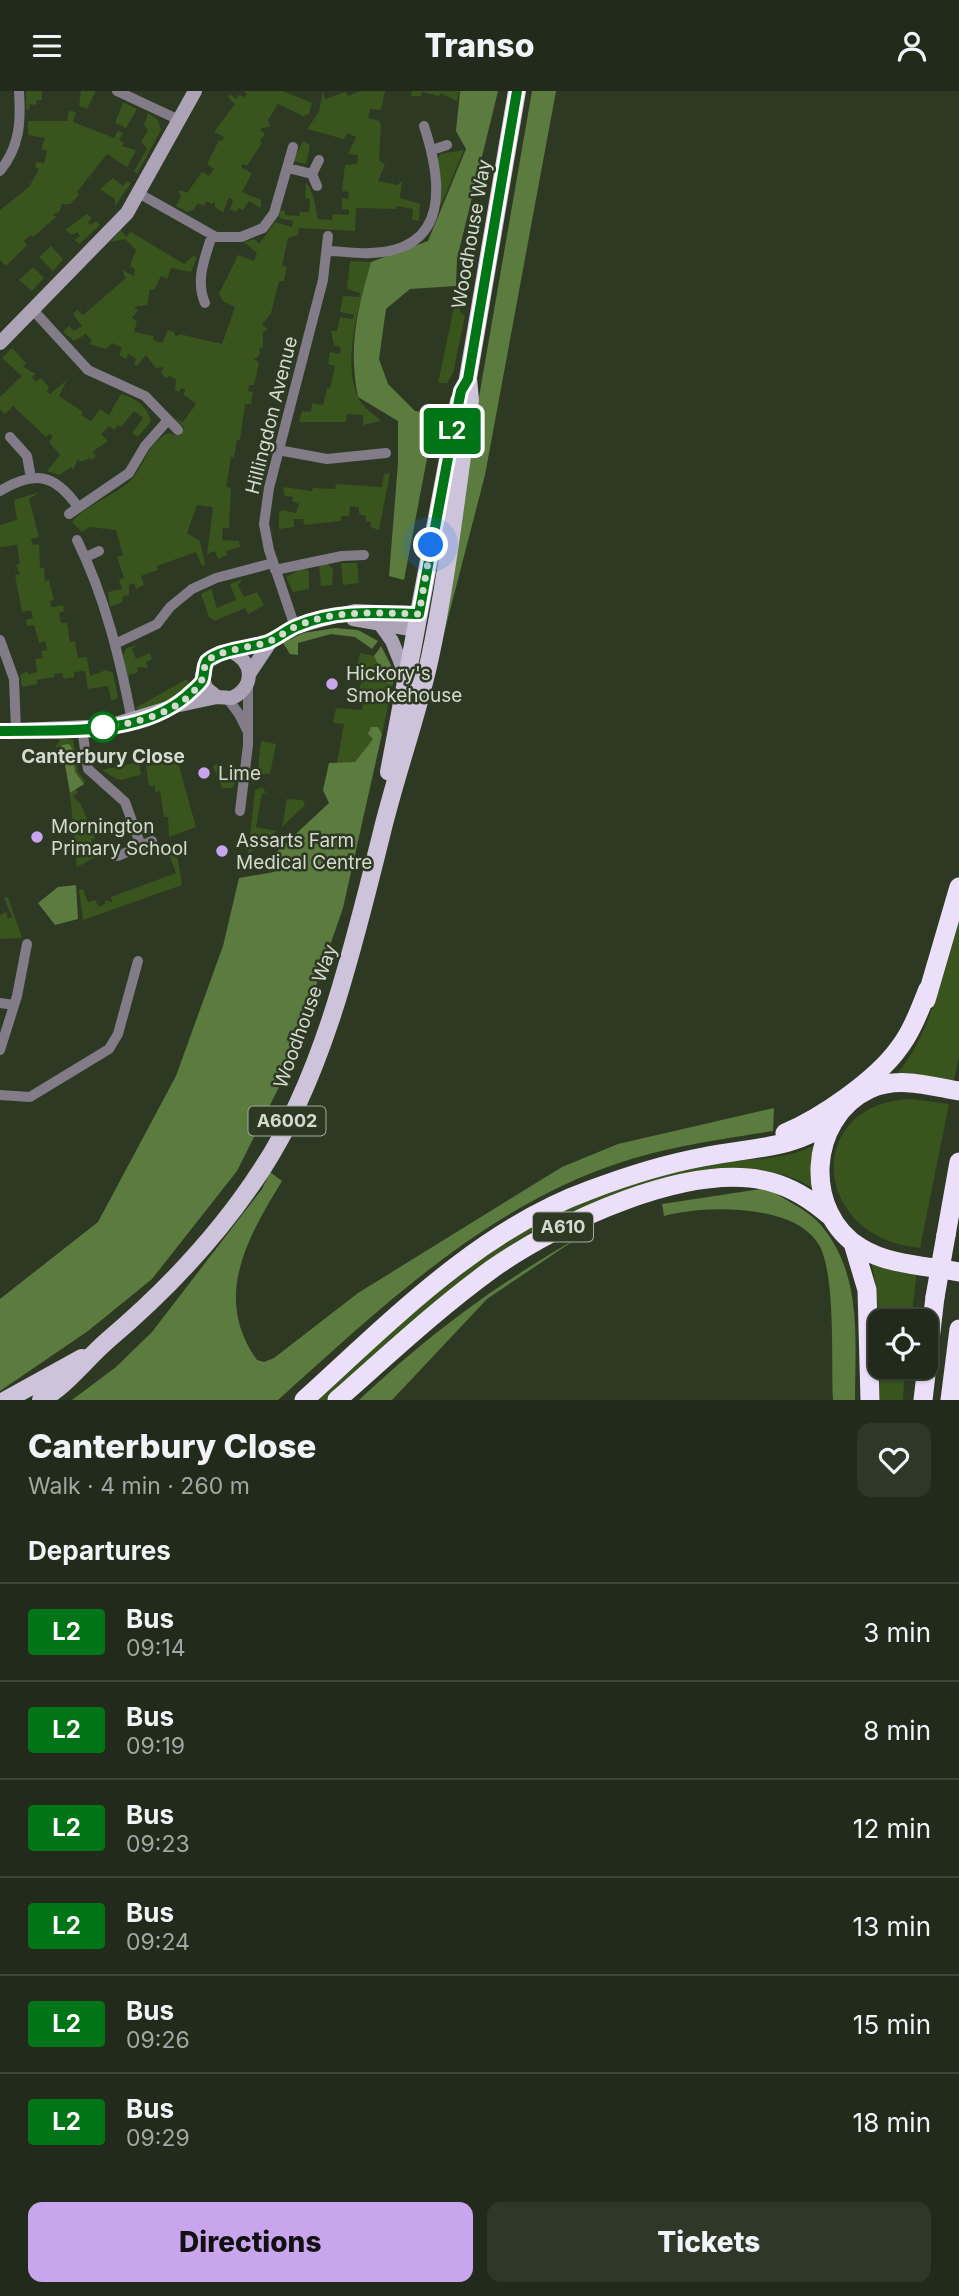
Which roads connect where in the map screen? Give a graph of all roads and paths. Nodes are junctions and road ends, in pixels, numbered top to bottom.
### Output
1 (19, 91) edge
2 (117, 91) edge
3 (195, 91) edge
4 (517, 93) edge
5 (177, 119) junction
6 (424, 125) dead end
7 (447, 145) dead end
8 (293, 147) dead end
9 (432, 150) junction
10 (319, 160) dead end
11 (288, 168) junction
12 (0, 171) edge
13 (312, 174) junction
14 (317, 186) dead end
15 (140, 194) junction
16 (212, 235) junction
17 (328, 236) dead end
18 (327, 251) junction
19 (205, 303) dead end
20 (33, 310) junction
21 (0, 343) edge
22 (468, 379) junction
23 (467, 419) junction
24 (168, 420) junction
25 (178, 430) dead end
26 (10, 437) dead end
27 (373, 440) dead end
28 (278, 450) junction
29 (386, 453) dead end
30 (374, 454) junction
31 (31, 478) junction
32 (1, 491) edge
33 (77, 540) dead end
34 (346, 542) dead end
35 (99, 551) dead end
36 (346, 555) junction
37 (364, 555) dead end
38 (86, 557) junction
39 (274, 567) junction
40 (330, 617) junction
41 (420, 623) junction
42 (380, 624) junction
43 (295, 627) junction
44 (0, 640) edge
45 (271, 641) junction
46 (116, 644) junction
47 (232, 652) junction
48 (431, 652) junction
49 (406, 676) junction
50 (249, 679) junction
51 (203, 680) junction
52 (222, 698) junction
53 (175, 706) junction
54 (132, 721) junction
55 (82, 729) junction
56 (16, 730) junction
57 (0, 731) edge
58 (248, 732) junction
59 (238, 803) dead end
60 (382, 831) junction
61 (118, 856) dead end
62 (959, 887) edge
63 (27, 944) dead end
64 (138, 961) dead end
65 (928, 989) junction
66 (0, 1003) edge
67 (14, 1005) junction
68 (0, 1050) edge
69 (870, 1089) junction
70 (959, 1091) edge
71 (0, 1095) edge
72 (835, 1120) junction
73 (740, 1151) junction
74 (959, 1162) edge
75 (830, 1216) junction
76 (853, 1243) junction
77 (959, 1272) edge
78 (959, 1329) edge
79 (92, 1354) junction
80 (5, 1400) edge
81 (41, 1400) edge
82 (303, 1400) edge
83 (337, 1400) edge
84 (870, 1400) edge
85 (923, 1400) edge
86 (950, 1400) edge

1 - 12 street
2 - 5 street
3 - 5 street
4 - 22 main road, Woodhouse Way / A6002
5 - 15 street
6 - 9 street
7 - 9 street
8 - 11 street
9 - 18 street
10 - 13 street
11 - 13 street
11 - 16 street
13 - 14 street
15 - 16 street
15 - 20 street
16 - 19 street
17 - 18 street, Hillingdon Avenue
18 - 28 street, Hillingdon Avenue
20 - 21 street
20 - 24 street
22 - 23 main road, Woodhouse Way / A6002
22 - 41 main road, Woodhouse Way / A6002
23 - 41 main road, A6002
23 - 48 main road, Woodhouse Way / A6002
24 - 25 street
24 - 31 street
26 - 31 street
27 - 30 street
28 - 30 street
28 - 39 street, Hillingdon Avenue
29 - 30 street
31 - 32 street
33 - 38 street
34 - 36 street
35 - 38 street
36 - 37 street
36 - 39 street
38 - 46 street
39 - 43 street, Hillingdon Avenue
39 - 46 street
40 - 41 street
40 - 42 street
40 - 43 street
41 - 42 street
41 - 48 main road
41 - 49 main road, Woodhouse Way / A6002
42 - 49 street
43 - 45 street
44 - 56 street
45 - 47 street
45 - 50 street
46 - 54 street
47 - 50 street
47 - 51 street
48 - 60 main road, Woodhouse Way / A6002
49 - 60 main road, Woodhouse Way / A6002
50 - 52 street
50 - 58 street
51 - 52 street
51 - 53 street
52 - 53 street
52 - 58 street
53 - 54 street
54 - 55 street
55 - 56 street
55 - 61 street
56 - 57 street
58 - 59 street
60 - 79 main road, Woodhouse Way / A6002
62 - 65 highway
63 - 67 street
64 - 71 street
65 - 69 highway
65 - 73 highway
66 - 67 street
67 - 68 street
69 - 70 highway
69 - 72 highway
72 - 73 highway, A610
72 - 75 highway
73 - 82 highway, A610
74 - 85 highway, bridge
75 - 76 highway
75 - 83 highway, A610
76 - 77 highway
76 - 84 highway
78 - 86 highway
79 - 80 main road, Woodhouse Way / A6002
79 - 81 main road, Woodhouse Way / A6002

